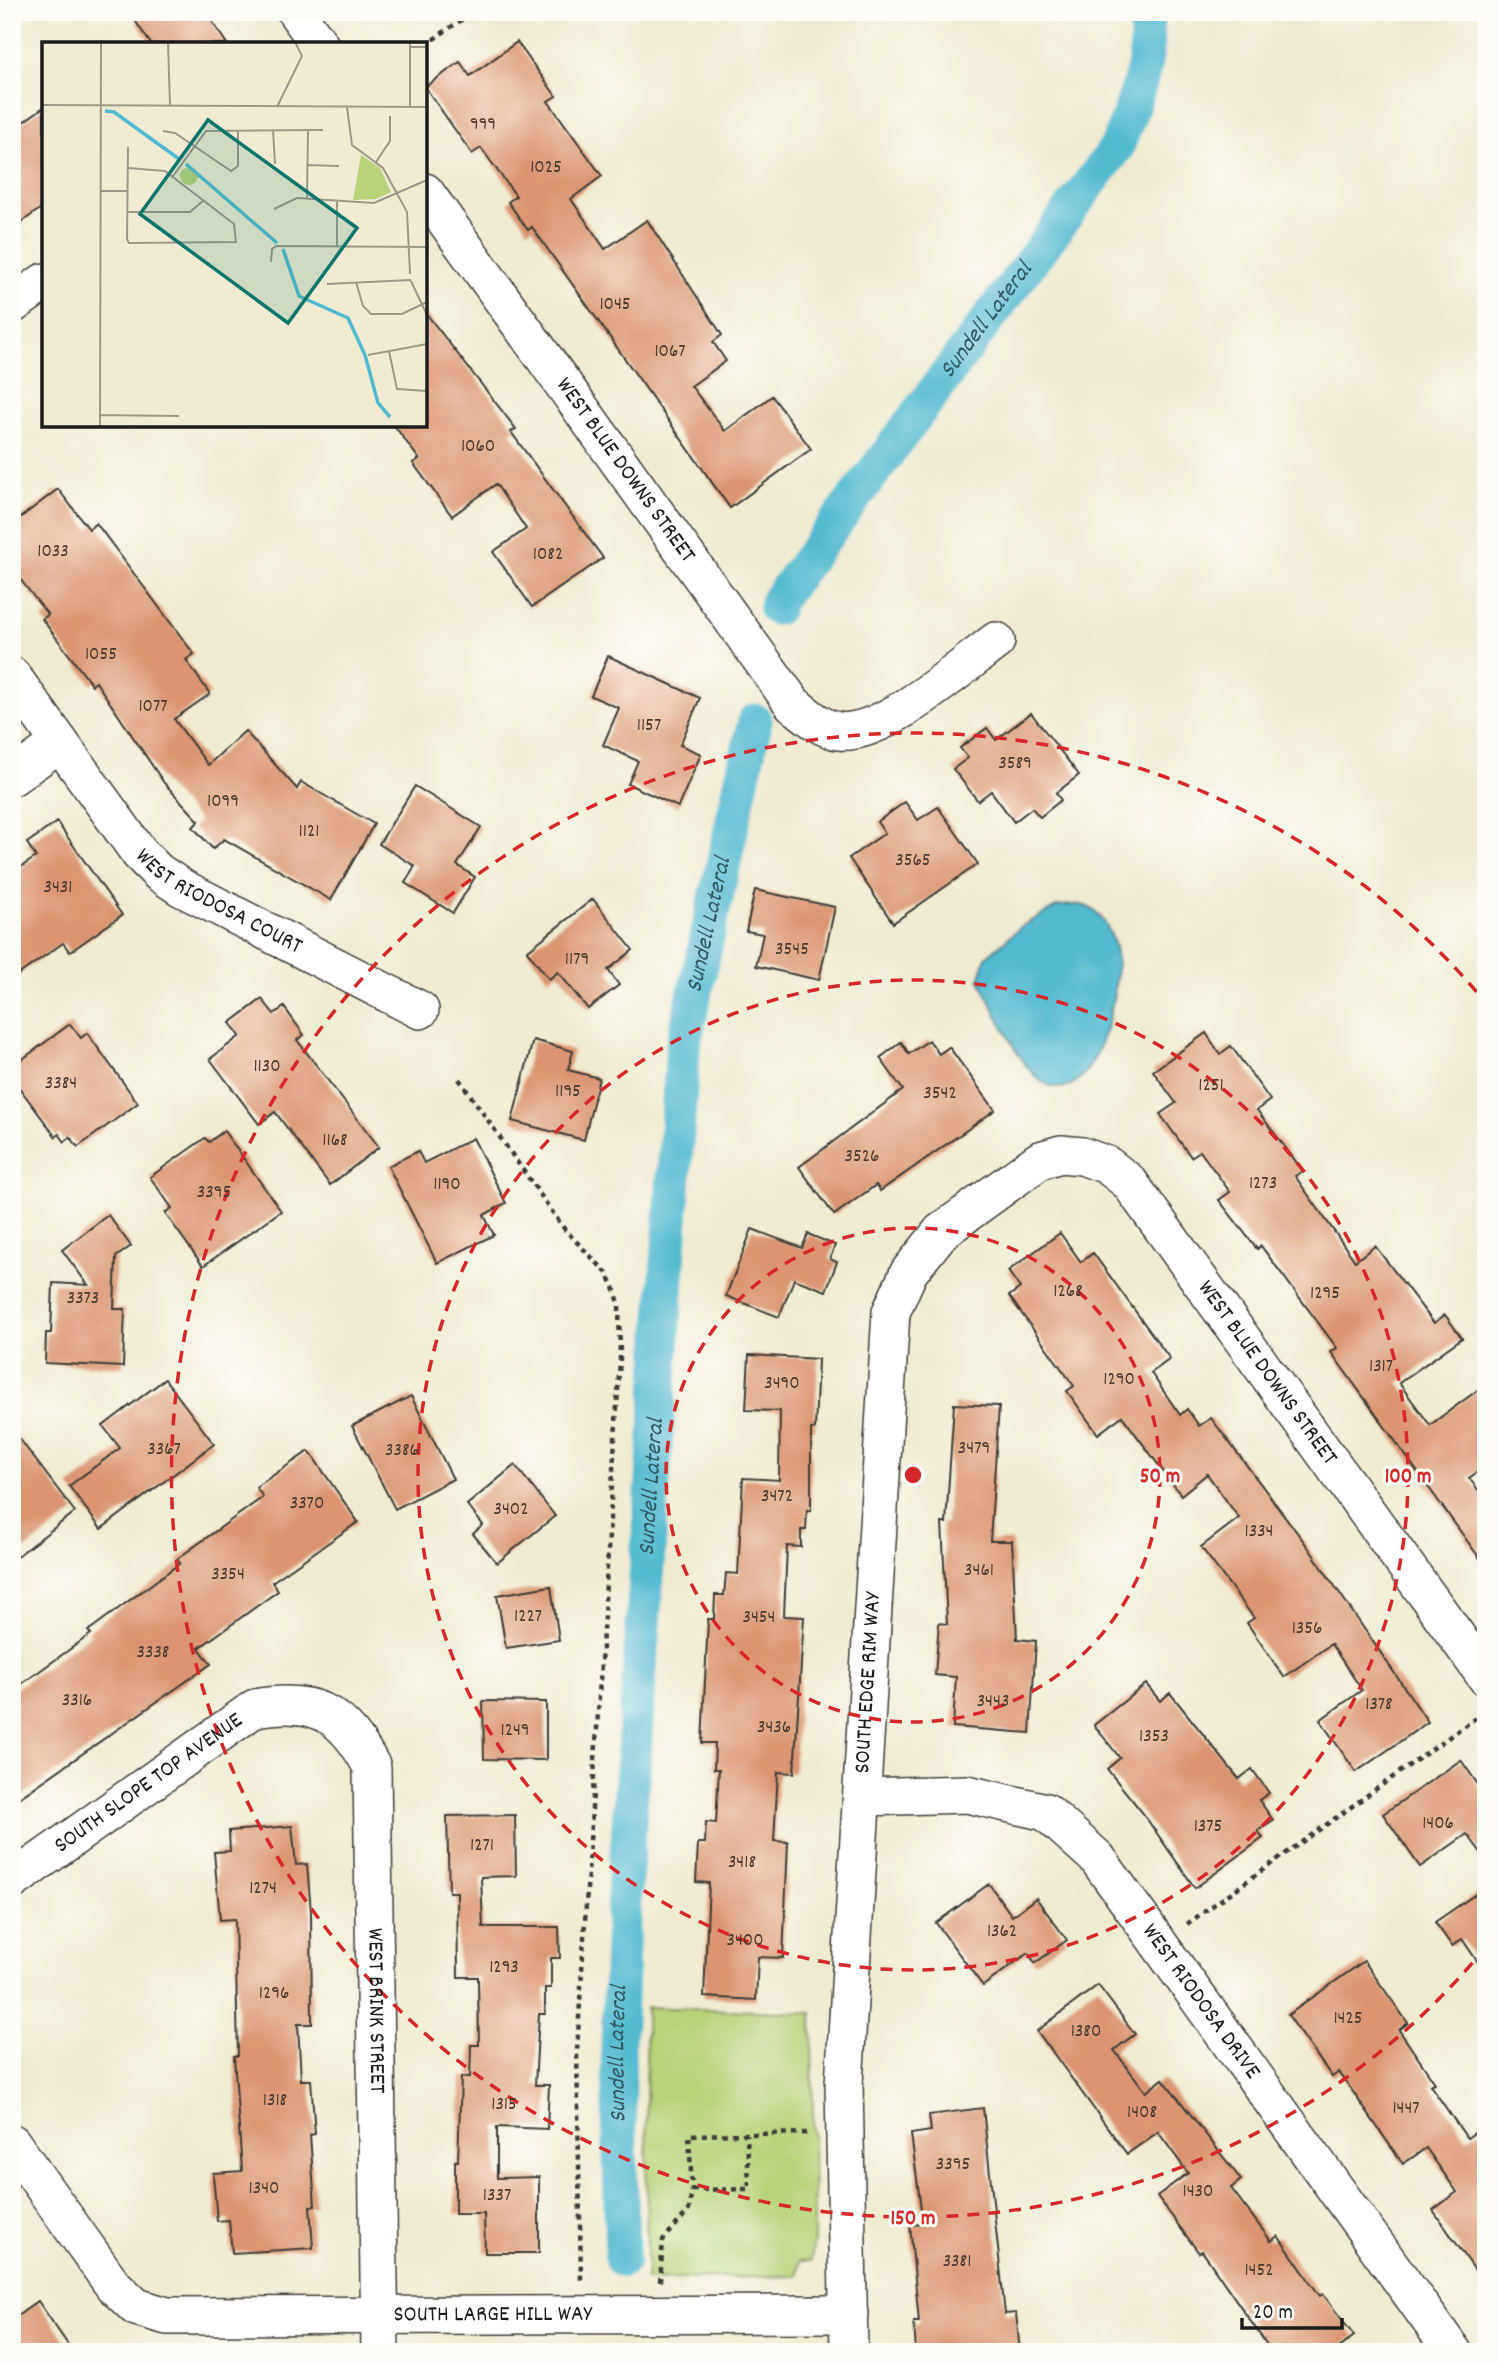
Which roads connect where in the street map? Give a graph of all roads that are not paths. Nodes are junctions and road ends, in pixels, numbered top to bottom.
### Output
1 (296, 12) edge
2 (318, 42) edge
3 (427, 195) edge
4 (42, 283) edge
5 (12, 305) edge
6 (996, 641) dead end
7 (12, 676) edge
8 (60, 743) junction
9 (12, 777) edge
10 (420, 1010) dead end
11 (1083, 1156) joint
12 (1485, 1675) edge
13 (334, 1717) joint
14 (862, 1797) junction
15 (12, 1881) edge
16 (17, 2160) edge
17 (849, 2314) junction
18 (379, 2334) edge
19 (849, 2352) edge
20 (1453, 2352) edge

1 - 2 street
3 - 6 street, WEST BLUE DOWNS STREET
4 - 5 street
7 - 8 street
8 - 9 street
8 - 10 street, WEST RIODOSA COURT
11 - 12 street, WEST BLUE DOWNS STREET
11 - 14 street, SOUTH EDGE RIM WAY
13 - 15 street, SOUTH SLOPE TOP AVENUE
13 - 18 street, WEST BRINK STREET
14 - 17 street, SOUTH EDGE RIM WAY
14 - 20 street, WEST RIODOSA DRIVE
16 - 18 street, SOUTH LARGE HILL WAY
17 - 18 street, SOUTH LARGE HILL WAY
17 - 19 street, SOUTH EDGE RIM WAY

